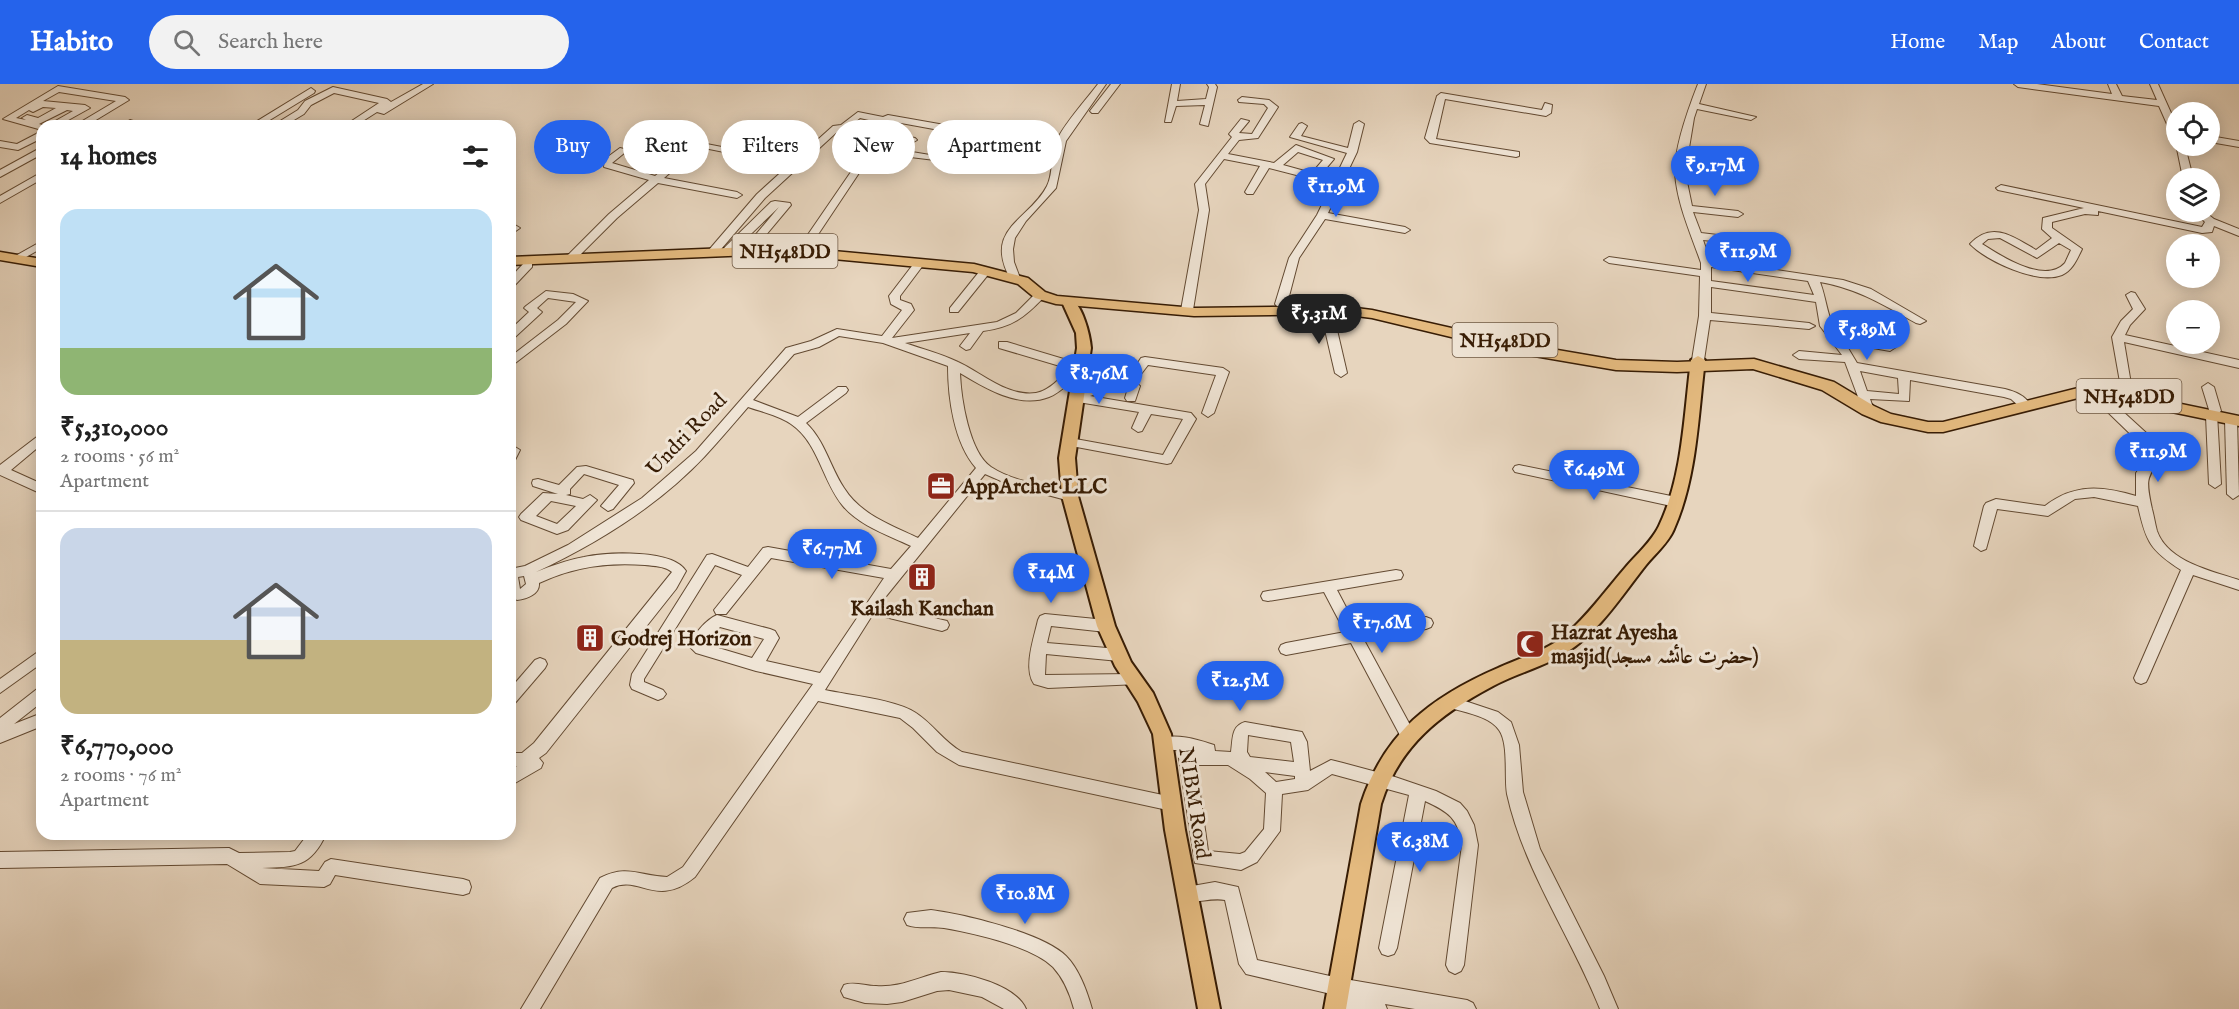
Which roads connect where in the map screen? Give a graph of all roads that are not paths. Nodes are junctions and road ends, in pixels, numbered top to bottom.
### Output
1 (323, 84) edge
2 (352, 84) edge
3 (429, 84) edge
4 (1102, 84) edge
5 (1116, 84) edge
6 (1176, 84) edge
7 (1211, 84) edge
8 (1702, 84) edge
9 (2018, 84) edge
10 (2085, 84) edge
11 (2112, 84) edge
12 (2154, 84) edge
13 (62, 86) edge
14 (2043, 86) edge
15 (2089, 95) junction
16 (105, 96) junction
17 (406, 98) junction
18 (2119, 99) junction
19 (1242, 100) dead end
20 (1206, 102) dead end
21 (1172, 104) junction
22 (2163, 104) junction
23 (1693, 105) junction
24 (65, 107) dead end
25 (1541, 107) dead end
26 (7, 109) dead end
27 (83, 109) junction
28 (1095, 111) dead end
29 (2166, 111) edge
30 (0, 117) edge
31 (1750, 117) dead end
32 (62, 120) edge
33 (90, 120) edge
34 (264, 120) edge
35 (287, 120) edge
36 (358, 120) edge
37 (369, 120) edge
38 (1168, 120) dead end
39 (1244, 121) dead end
40 (915, 123) edge
41 (1205, 124) dead end
42 (1359, 124) dead end
43 (0, 126) edge
44 (36, 126) edge
45 (1302, 126) dead end
46 (832, 132) edge
47 (36, 133) edge
48 (36, 137) edge
49 (1239, 137) junction
50 (2220, 141) edge
51 (820, 142) edge
52 (0, 144) edge
53 (2239, 144) edge
54 (623, 150) dead end
55 (36, 153) edge
56 (1352, 153) junction
57 (1516, 154) dead end
58 (915, 155) edge
59 (1223, 156) junction
60 (1271, 165) junction
61 (623, 170) edge
62 (1, 173) edge
63 (638, 174) edge
64 (661, 174) edge
65 (786, 174) edge
66 (854, 174) edge
67 (1314, 177) junction
68 (36, 179) edge
69 (655, 179) junction
70 (2001, 188) dead end
71 (1250, 192) dead end
72 (737, 195) dead end
73 (1304, 196) dead end
74 (0, 200) edge
75 (1687, 208) junction
76 (1738, 214) dead end
77 (1322, 215) junction
78 (2141, 217) junction
79 (2166, 222) edge
80 (2166, 222) edge
81 (2210, 222) edge
82 (2212, 222) edge
83 (1405, 230) dead end
84 (2239, 233) edge
85 (1698, 236) junction
86 (2059, 238) junction
87 (1751, 242) dead end
88 (36, 247) edge
89 (747, 251) junction
90 (719, 252) junction
91 (801, 252) junction
92 (0, 258) edge
93 (15, 259) junction
94 (570, 259) junction
95 (1609, 260) dead end
96 (516, 263) edge
97 (36, 264) edge
98 (36, 264) edge
99 (516, 264) edge
100 (528, 265) junction
101 (918, 266) junction
102 (983, 274) junction
103 (998, 274) junction
104 (1812, 277) junction
105 (516, 278) edge
106 (1015, 278) junction
107 (1705, 278) junction
108 (1040, 295) junction
109 (2131, 295) dead end
110 (1821, 299) junction
111 (1070, 302) junction
112 (1788, 302) dead end
113 (1281, 304) junction
114 (1325, 307) junction
115 (954, 310) dead end
116 (1187, 310) junction
117 (1704, 316) junction
118 (1920, 321) dead end
119 (1809, 326) dead end
120 (979, 329) junction
121 (516, 330) edge
122 (2120, 332) junction
123 (1836, 338) junction
124 (2166, 340) edge
125 (887, 341) junction
126 (1003, 345) dead end
127 (966, 346) dead end
128 (1890, 347) dead end
129 (2220, 353) edge
130 (1799, 355) dead end
131 (2239, 357) edge
132 (516, 358) edge
133 (1698, 363) junction
134 (1852, 363) junction
135 (954, 364) junction
136 (2239, 364) edge
137 (1081, 369) junction
138 (1341, 373) dead end
139 (1904, 374) junction
140 (1111, 381) junction
141 (2208, 387) dead end
142 (842, 390) dead end
143 (2083, 392) junction
144 (2127, 396) junction
145 (1078, 397) junction
146 (1131, 398) dead end
147 (746, 402) junction
148 (1866, 403) junction
149 (2025, 405) junction
150 (1147, 409) junction
151 (1208, 413) dead end
152 (2213, 414) junction
153 (2237, 418) edge
154 (798, 423) junction
155 (1138, 428) dead end
156 (1070, 442) junction
157 (36, 448) edge
158 (983, 468) junction
159 (1, 470) edge
160 (1519, 470) dead end
161 (538, 483) dead end
162 (2215, 484) dead end
163 (36, 486) edge
164 (562, 490) junction
165 (2234, 494) dead end
166 (1070, 496) junction
167 (1676, 502) junction
168 (2144, 503) junction
169 (608, 506) junction
170 (629, 514) junction
171 (919, 544) junction
172 (1981, 546) dead end
173 (2189, 568) junction
174 (751, 573) junction
175 (530, 575) junction
176 (1396, 575) dead end
177 (894, 576) junction
178 (516, 580) edge
179 (2239, 585) edge
180 (1328, 587) junction
181 (516, 594) edge
182 (1268, 596) dead end
183 (870, 608) junction
184 (721, 610) dead end
185 (1426, 623) dead end
186 (942, 625) dead end
187 (1106, 626) junction
188 (1354, 636) junction
189 (1039, 648) junction
190 (1286, 649) dead end
191 (1119, 655) junction
192 (36, 660) edge
193 (540, 664) dead end
194 (756, 665) junction
195 (2141, 678) dead end
196 (1134, 680) junction
197 (0, 687) edge
198 (819, 687) junction
199 (516, 692) edge
200 (658, 694) dead end
201 (36, 699) edge
202 (1450, 702) junction
203 (36, 720) edge
204 (4, 728) edge
205 (1408, 736) junction
206 (1163, 744) junction
207 (1208, 750) dead end
208 (516, 760) edge
209 (535, 763) dead end
210 (516, 775) edge
211 (1379, 779) junction
212 (1274, 790) junction
213 (1418, 792) junction
214 (1172, 804) junction
215 (313, 840) edge
216 (0, 860) edge
217 (237, 861) junction
218 (463, 887) dead end
219 (1187, 894) junction
220 (913, 919) dead end
221 (1388, 948) dead end
222 (1455, 965) dead end
223 (850, 991) dead end
224 (1336, 999) edge
225 (1369, 1008) edge
226 (530, 1009) edge
227 (1017, 1009) edge
228 (1083, 1009) edge
229 (1209, 1009) edge
230 (1467, 1009) edge
231 (1609, 1009) edge

1 - 34 street
2 - 17 street
3 - 17 street
4 - 106 street
5 - 28 street
6 - 21 street
7 - 41 street
8 - 23 street
9 - 14 street
10 - 15 street
11 - 18 street
12 - 22 street
13 - 16 street
13 - 44 street
14 - 15 street
15 - 18 street
16 - 27 street
16 - 33 street
17 - 37 street
18 - 22 street
19 - 49 street
20 - 21 street
21 - 38 street
22 - 29 street
23 - 31 street
23 - 75 street
24 - 27 street
25 - 57 street
26 - 30 street
27 - 32 street
35 - 36 street
39 - 49 street
40 - 58 street
42 - 56 street
43 - 47 street
45 - 56 street
46 - 51 street
48 - 52 street
49 - 59 street
50 - 53 street
54 - 61 street
55 - 62 street
56 - 77 street
59 - 60 street
59 - 116 street
60 - 67 street
60 - 67 street
60 - 71 street
63 - 69 street
64 - 69 street
65 - 90 street
66 - 91 street
67 - 73 street
68 - 74 street
69 - 72 street
69 - 94 street
70 - 78 street
75 - 76 street
75 - 85 street
77 - 83 street
77 - 113 street
78 - 80 street
78 - 86 street
79 - 81 street
82 - 84 street
85 - 87 street
85 - 107 street
86 - 86 street
88 - 93 street
89 - 90 highway, NH548DD
89 - 90 street
89 - 91 highway, NH548DD
90 - 94 highway, NH548DD
91 - 101 highway, NH548DD
92 - 93 highway
92 - 98 highway
93 - 97 highway
94 - 96 highway, NH548DD
95 - 107 street
99 - 100 highway, NH548DD
100 - 101 highway, NH548DD
100 - 105 street
101 - 102 highway, NH548DD
101 - 103 highway, NH548DD
101 - 125 street
102 - 103 highway, NH548DD
102 - 115 street
103 - 106 highway, NH548DD
104 - 107 street
104 - 110 street
104 - 118 street
106 - 108 highway, NH548DD
107 - 110 street
107 - 112 street
107 - 117 street
108 - 111 highway, NH548DD
108 - 120 street, Undri Road
109 - 122 street
110 - 123 street
111 - 116 highway, NH548DD
111 - 137 main road, NIBM Road
113 - 114 highway, NH548DD
113 - 116 highway, NH548DD
114 - 116 highway, NH548DD
114 - 133 highway, NH548DD
114 - 138 street
117 - 119 street
117 - 133 street
120 - 125 street, Undri Road
120 - 127 street
121 - 132 street
122 - 124 street
122 - 136 street
122 - 144 street
123 - 128 street
123 - 134 street
125 - 135 street, Undri Road
125 - 147 street, Undri Road
126 - 137 street
129 - 131 street
130 - 134 street
133 - 148 highway, NH548DD
133 - 167 main road
134 - 139 street
134 - 148 street
135 - 137 street, Undri Road
135 - 158 street
137 - 140 street
137 - 145 main road, NIBM Road
139 - 148 street
139 - 149 street
140 - 145 street
140 - 146 street
140 - 151 street
141 - 152 street
142 - 154 street
143 - 144 highway, NH548DD
143 - 149 highway, NH548DD
143 - 168 street
144 - 152 highway, NH548DD
145 - 150 street
145 - 156 main road, NIBM Road
147 - 154 street
147 - 170 street, Undri Road
148 - 149 highway, NH548DD
150 - 155 street
150 - 156 street
152 - 153 highway, NH548DD
152 - 162 street
153 - 165 street
154 - 171 street
156 - 166 main road, NIBM Road
157 - 159 street
158 - 166 street
158 - 171 street
159 - 163 street
160 - 167 street
161 - 164 street
164 - 169 street
164 - 169 street
166 - 187 main road, NIBM Road
167 - 202 main road
168 - 172 street
168 - 173 street
169 - 170 street
170 - 175 street, Undri Road
171 - 177 street
173 - 179 street
173 - 195 street
174 - 177 street
174 - 184 street
174 - 200 street
175 - 178 street, Undri Road
175 - 181 street
175 - 208 street
176 - 180 street
177 - 183 street
180 - 182 street
180 - 188 street
183 - 186 street
183 - 198 street
185 - 188 street
187 - 189 street
187 - 191 main road, NIBM Road
188 - 190 street
188 - 205 street
189 - 191 street
189 - 196 street
191 - 196 main road, NIBM Road
192 - 197 street
193 - 199 street
194 - 194 street
194 - 198 street
196 - 206 main road, NIBM Road
198 - 214 street
198 - 226 street
201 - 204 street
202 - 205 main road
202 - 231 street
203 - 204 street
205 - 211 main road
206 - 207 street
206 - 214 main road, NIBM Road
209 - 210 street
211 - 212 street
211 - 213 street
211 - 224 main road
212 - 212 street
213 - 221 street
213 - 222 street
214 - 219 main road, NIBM Road
215 - 217 street
216 - 217 street
217 - 218 street
219 - 224 street
219 - 229 main road, NIBM Road
220 - 228 street
223 - 227 street
224 - 225 street
224 - 230 street

